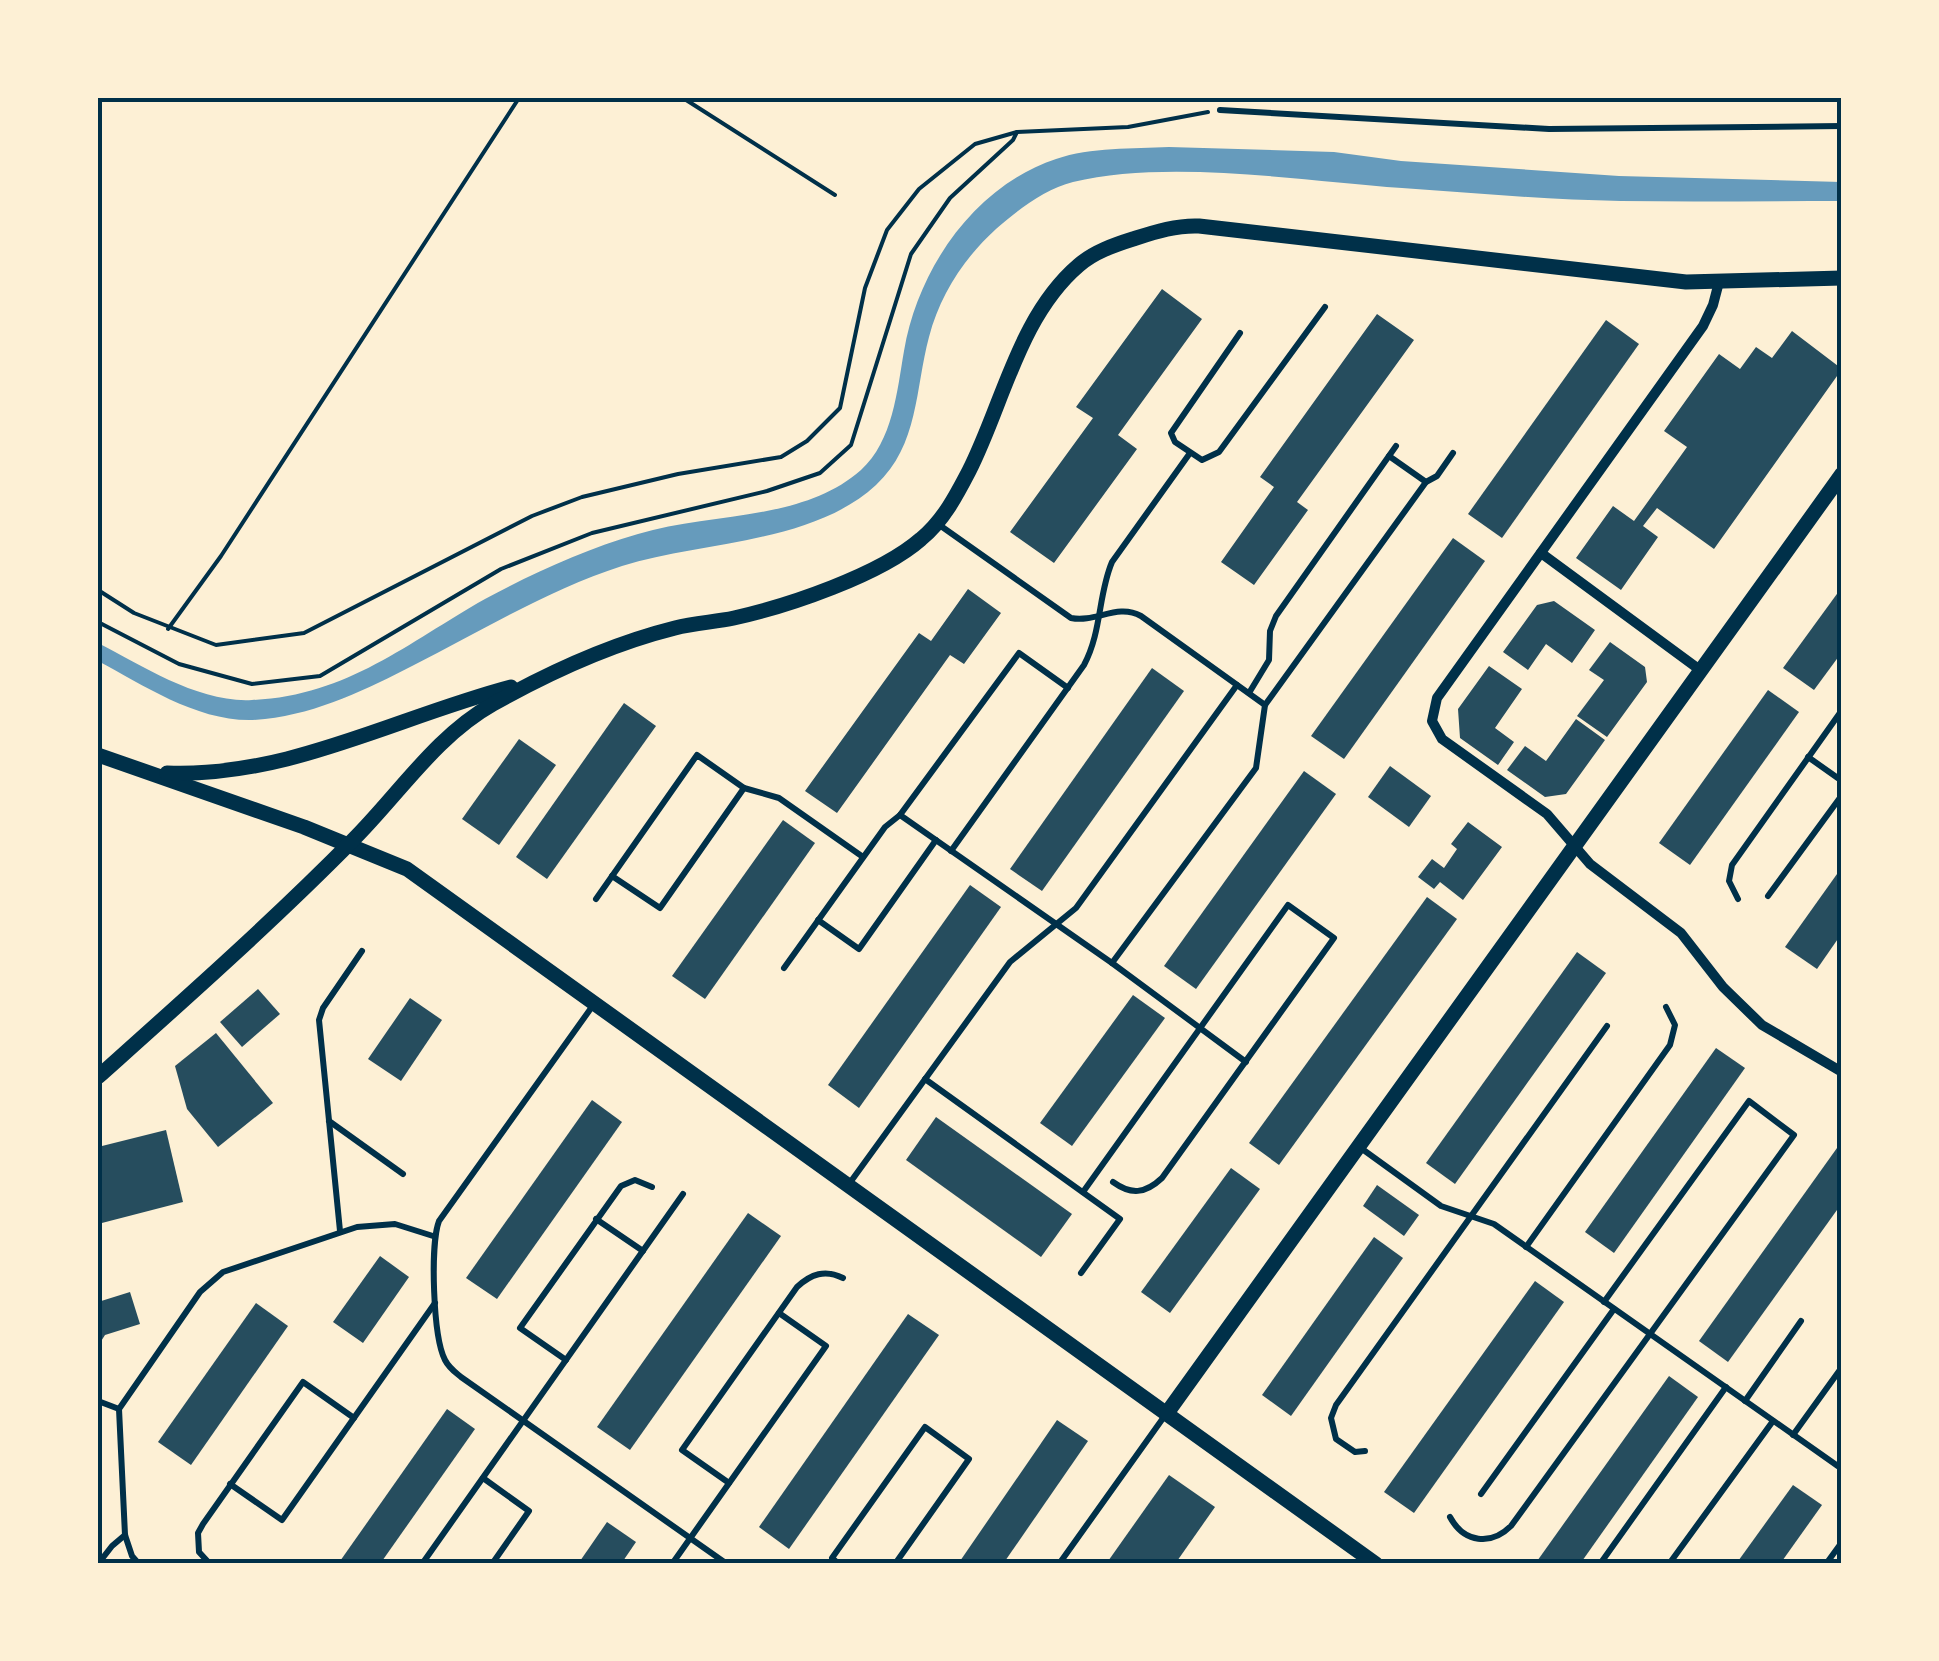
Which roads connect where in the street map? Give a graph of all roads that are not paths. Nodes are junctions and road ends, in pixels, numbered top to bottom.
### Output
1 (1220, 110) road end
2 (1842, 126) edge
3 (1842, 278) edge
4 (1719, 282) junction
5 (1325, 307) dead end
6 (1240, 333) dead end
7 (1396, 446) dead end
8 (1453, 452) dead end
9 (1190, 453) junction
10 (1389, 456) junction
11 (1842, 474) edge
12 (1426, 482) junction
13 (937, 524) junction
14 (1541, 553) junction
15 (1102, 615) junction
16 (1700, 670) junction
17 (534, 681) junction
18 (1237, 685) junction
19 (1068, 688) junction
20 (1249, 693) junction
21 (1266, 705) junction
22 (1842, 710) edge
23 (98, 755) edge
24 (1808, 757) junction
25 (142, 772) junction
26 (1842, 781) edge
27 (744, 788) junction
28 (1842, 795) edge
29 (900, 814) junction
30 (936, 840) junction
31 (350, 844) junction
32 (1574, 845) junction
33 (951, 851) junction
34 (863, 858) junction
35 (612, 876) junction
36 (1768, 896) dead end
37 (596, 898) dead end
38 (1738, 899) dead end
39 (818, 920) junction
40 (1056, 925) junction
41 (362, 950) dead end
42 (1112, 963) junction
43 (784, 968) dead end
44 (595, 1003) junction
45 (1666, 1007) dead end
46 (1607, 1026) dead end
47 (1200, 1028) junction
48 (1246, 1062) junction
49 (1842, 1072) edge
50 (98, 1077) edge
51 (925, 1079) junction
52 (329, 1121) junction
53 (1357, 1146) junction
54 (403, 1174) dead end
55 (1112, 1182) dead end
56 (848, 1185) junction
57 (652, 1187) dead end
58 (1083, 1192) junction
59 (683, 1194) dead end
60 (1472, 1217) junction
61 (596, 1220) junction
62 (340, 1231) junction
63 (433, 1236) junction
64 (1526, 1246) junction
65 (642, 1251) junction
66 (1082, 1273) dead end
67 (843, 1278) dead end
68 (437, 1301) junction
69 (1604, 1302) junction
70 (1614, 1309) junction
71 (779, 1313) junction
72 (1801, 1321) dead end
73 (1650, 1334) junction
74 (566, 1360) junction
75 (1842, 1367) edge
76 (1726, 1387) junction
77 (98, 1401) edge
78 (1745, 1401) junction
79 (119, 1409) junction
80 (1166, 1413) junction
81 (354, 1418) junction
82 (523, 1420) junction
83 (1772, 1420) junction
84 (1793, 1435) junction
85 (1365, 1452) dead end
86 (1842, 1469) edge
87 (483, 1478) junction
88 (729, 1483) junction
89 (230, 1484) junction
90 (1481, 1494) dead end
91 (1450, 1517) dead end
92 (126, 1535) junction
93 (690, 1538) junction
94 (1842, 1542) edge
95 (98, 1564) edge
96 (139, 1564) edge
97 (210, 1564) edge
98 (422, 1564) edge
99 (492, 1564) edge
100 (672, 1564) edge
101 (727, 1564) edge
102 (840, 1564) edge
103 (895, 1564) edge
104 (1059, 1564) edge
105 (1376, 1564) edge
106 (1600, 1564) edge
107 (1669, 1564) edge
108 (1826, 1564) edge

1 - 2 lane
3 - 4 street
4 - 13 street
4 - 14 street
5 - 9 lane
6 - 9 lane
7 - 10 lane
8 - 12 lane
9 - 15 lane
10 - 12 lane
10 - 20 lane
11 - 16 street
12 - 21 lane
13 - 15 lane
13 - 17 street
14 - 16 street
14 - 32 street
15 - 18 lane
15 - 19 lane
16 - 32 street
17 - 25 street
17 - 31 street
18 - 20 lane
18 - 40 lane
19 - 29 lane
19 - 33 lane
20 - 21 lane
21 - 42 lane
22 - 24 lane
23 - 25 street
24 - 26 lane
24 - 38 lane
25 - 31 street
27 - 34 lane
27 - 35 lane
27 - 35 lane
28 - 36 lane
29 - 30 lane
29 - 34 lane
30 - 33 lane
30 - 39 lane
31 - 44 street
31 - 50 street
32 - 49 street
32 - 53 street
33 - 40 lane
34 - 39 lane
35 - 37 lane
39 - 43 lane
40 - 42 lane
40 - 51 lane
41 - 52 lane
42 - 47 lane
44 - 56 street
44 - 63 lane
45 - 64 lane
46 - 60 lane
47 - 48 lane
47 - 48 lane
47 - 58 lane
48 - 55 lane
51 - 56 lane
51 - 58 lane
52 - 54 lane
52 - 62 lane
53 - 60 lane
53 - 80 street
56 - 80 street
57 - 61 lane
58 - 66 lane
59 - 65 lane
60 - 64 lane
60 - 85 lane
61 - 65 lane
61 - 74 lane
62 - 63 lane
62 - 79 lane
63 - 68 lane
64 - 69 lane
65 - 74 lane
67 - 71 lane
68 - 81 lane
68 - 82 lane
69 - 70 lane
69 - 73 lane
70 - 73 lane
70 - 90 lane
71 - 88 lane
71 - 88 lane
72 - 78 lane
73 - 76 lane
73 - 91 lane
74 - 82 lane
75 - 84 lane
76 - 78 lane
76 - 106 lane
77 - 79 lane
78 - 83 lane
79 - 92 lane
80 - 104 lane
80 - 105 street
81 - 89 lane
81 - 89 lane
82 - 87 lane
82 - 93 lane
83 - 84 lane
83 - 107 lane
84 - 86 lane
87 - 98 lane
87 - 99 lane
88 - 93 lane
89 - 97 lane
92 - 95 lane
92 - 96 lane
93 - 100 lane
93 - 101 lane
94 - 108 lane
102 - 103 lane

